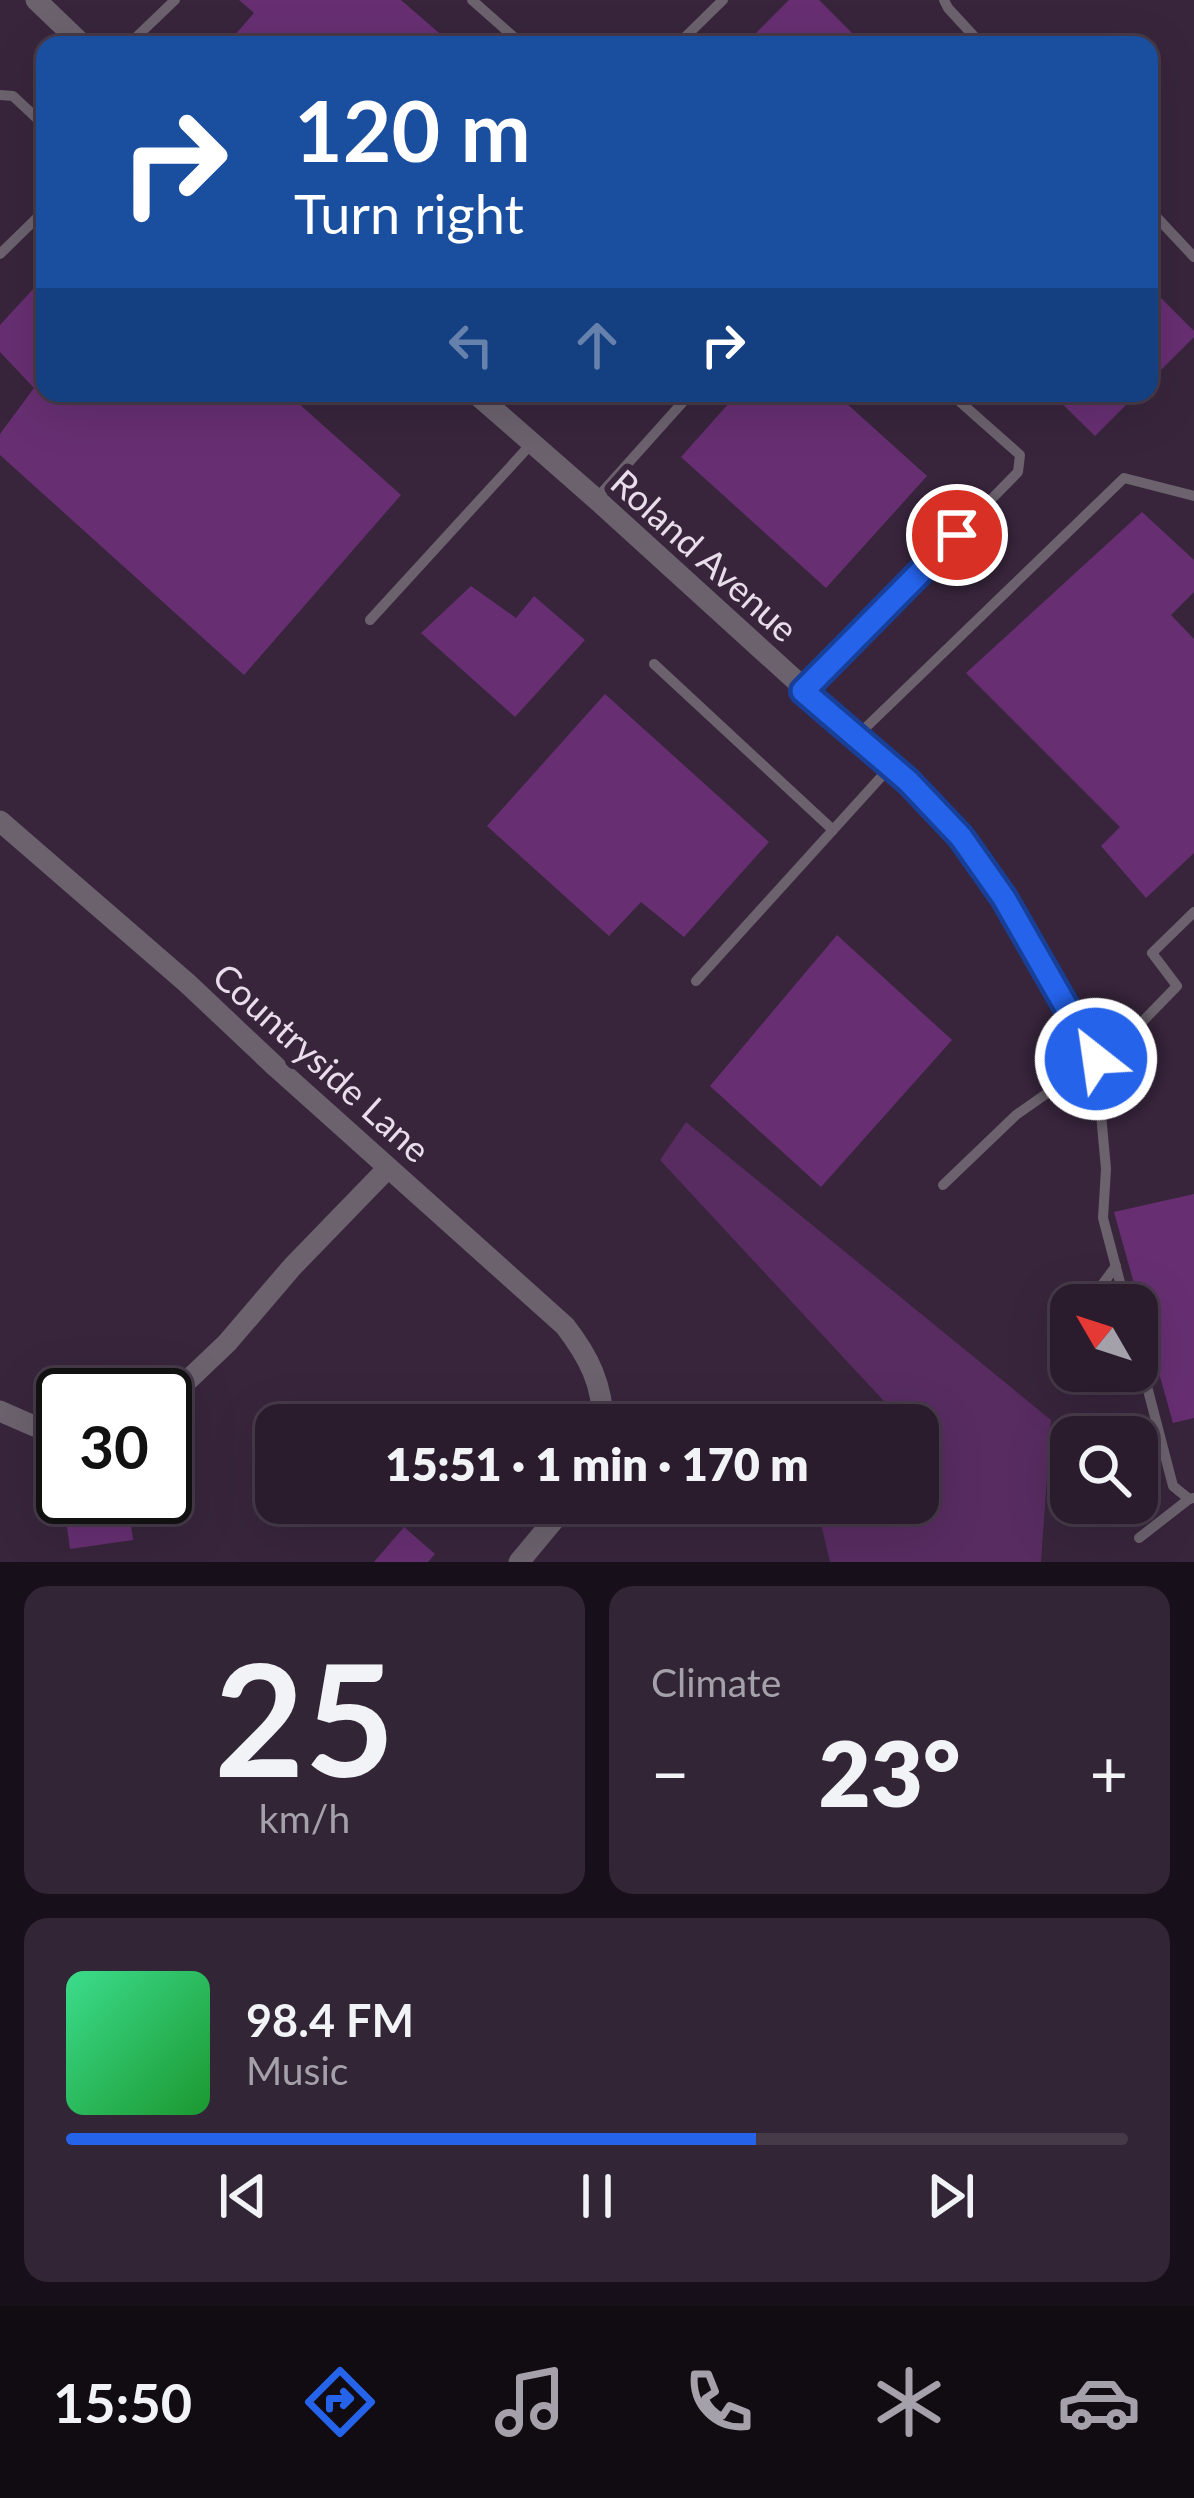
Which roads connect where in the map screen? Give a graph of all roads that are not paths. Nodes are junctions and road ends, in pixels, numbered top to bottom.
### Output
1 (36, 0) edge
2 (175, 0) edge
3 (472, 0) edge
4 (723, 0) edge
5 (944, 0) edge
6 (74, 36) edge
7 (137, 36) edge
8 (513, 36) edge
9 (686, 36) edge
10 (974, 36) edge
11 (0, 95) edge
12 (36, 118) edge
13 (1158, 219) edge
14 (36, 220) edge
15 (0, 254) edge
16 (1194, 257) edge
17 (485, 402) edge
18 (683, 402) edge
19 (960, 402) edge
20 (532, 443) junction
21 (1194, 496) edge
22 (596, 499) junction
23 (370, 620) dead end
24 (654, 664) dead end
25 (803, 691) junction
26 (857, 736) junction
27 (891, 766) junction
28 (0, 821) edge
29 (833, 830) junction
30 (1194, 912) edge
31 (695, 981) dead end
32 (1096, 1059) junction
33 (388, 1168) junction
34 (943, 1185) dead end
35 (1116, 1266) junction
36 (1103, 1284) edge
37 (1121, 1284) edge
38 (192, 1376) edge
39 (1148, 1392) edge
40 (602, 1404) edge
41 (0, 1411) edge
42 (36, 1426) edge
43 (1191, 1498) edge
44 (551, 1524) edge
45 (1139, 1538) dead end
46 (520, 1562) edge

1 - 6 street
2 - 7 lane
3 - 8 lane
4 - 9 lane
5 - 10 lane
11 - 12 lane
13 - 16 lane
14 - 15 lane
17 - 20 street, Roland Avenue
18 - 22 lane
19 - 25 lane
20 - 22 street, Roland Avenue
20 - 23 lane
21 - 26 lane
22 - 25 street, Roland Avenue
24 - 29 lane
25 - 26 street, Roland Avenue
26 - 27 street, Roland Avenue
27 - 29 lane
27 - 32 street, Roland Avenue
28 - 33 street, Countryside Lane
29 - 31 lane
30 - 32 lane
32 - 34 lane
32 - 35 lane
33 - 38 street
33 - 40 street, Countryside Lane
35 - 36 lane
35 - 37 lane
39 - 43 lane
41 - 42 street
43 - 45 lane
44 - 46 street

